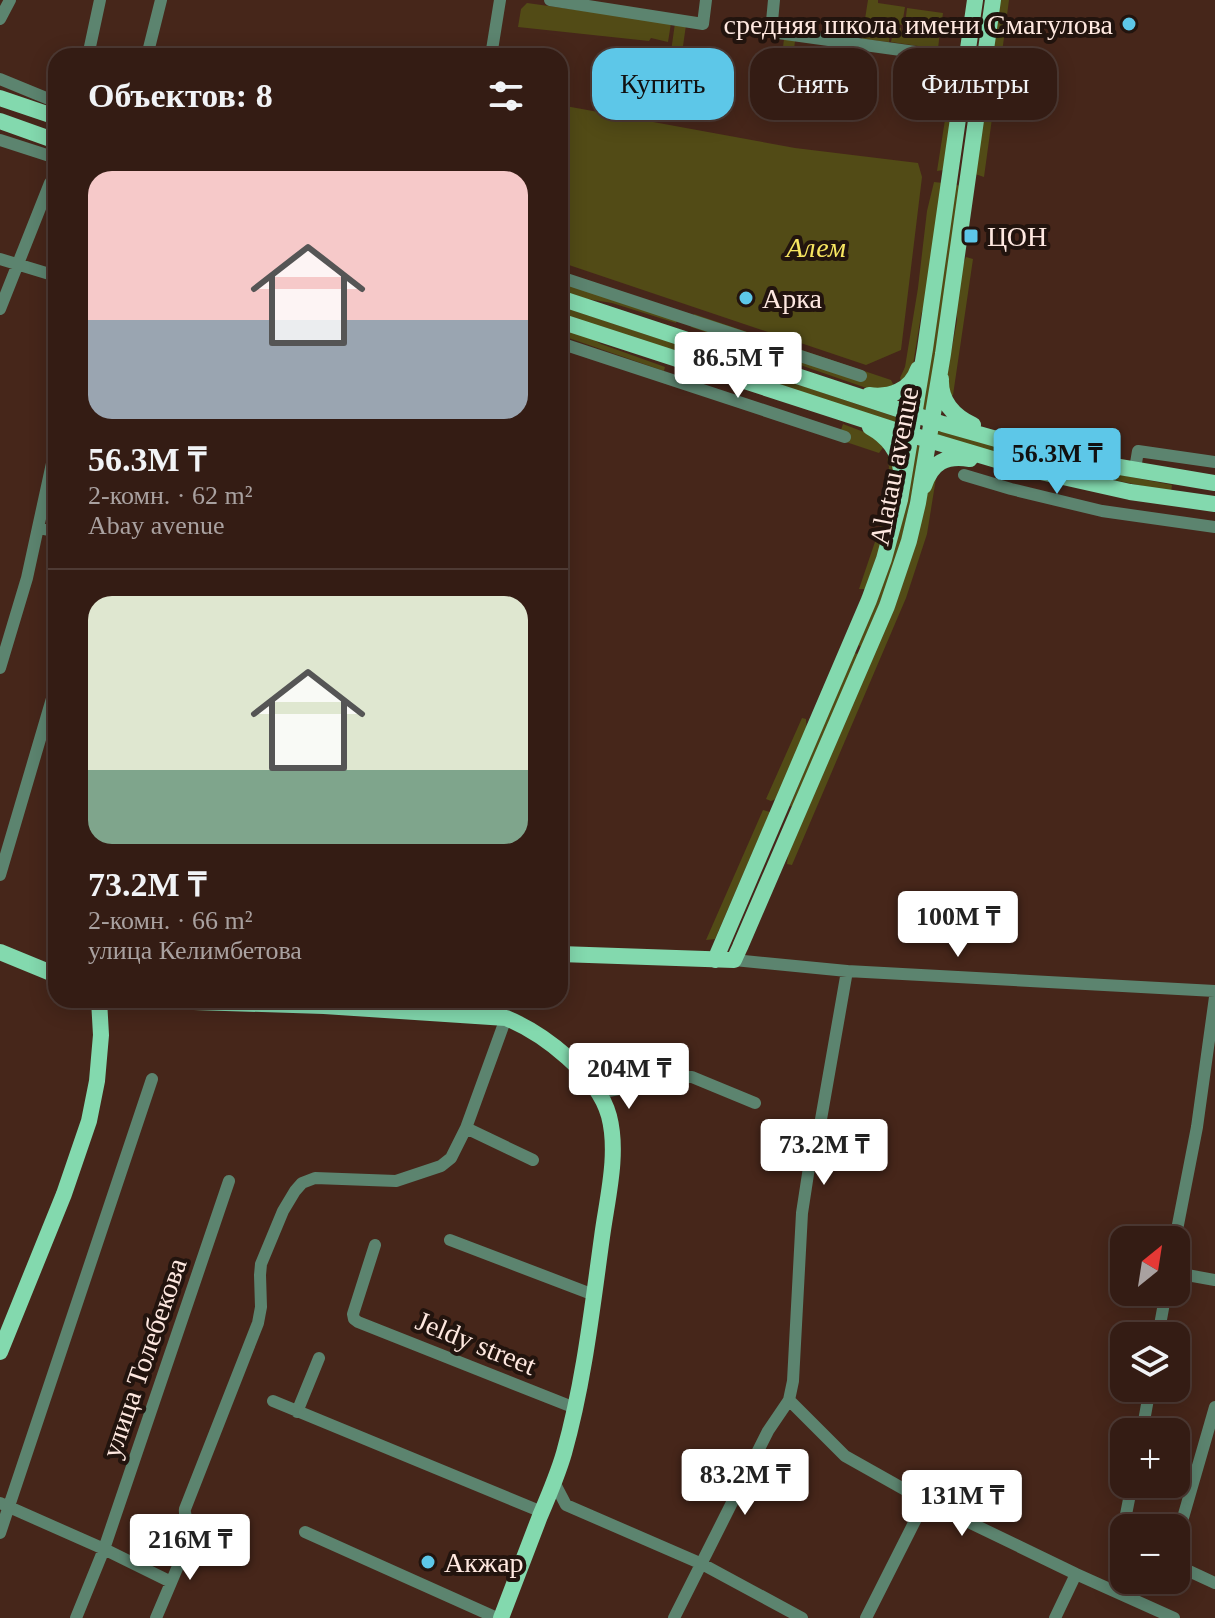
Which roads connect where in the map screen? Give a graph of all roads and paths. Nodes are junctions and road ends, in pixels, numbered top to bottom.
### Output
1 (10, 0) edge
2 (100, 0) edge
3 (161, 0) edge
4 (500, 0) edge
5 (550, 0) edge
6 (706, 0) edge
7 (774, 0) edge
8 (975, 0) edge
9 (993, 0) edge
10 (0, 19) edge
11 (90, 48) edge
12 (149, 48) edge
13 (492, 48) edge
14 (968, 48) edge
15 (987, 48) edge
16 (893, 49) edge
17 (0, 79) edge
18 (0, 98) edge
19 (48, 99) edge
20 (48, 114) edge
21 (958, 120) edge
22 (976, 120) edge
23 (0, 121) edge
24 (48, 138) edge
25 (0, 140) edge
26 (48, 155) edge
27 (48, 188) edge
28 (0, 259) edge
29 (16, 266) junction
30 (48, 274) edge
31 (568, 280) edge
32 (568, 301) edge
33 (0, 309) edge
34 (685, 318) junction
35 (568, 324) edge
36 (680, 337) junction
37 (568, 346) edge
38 (925, 349) junction
39 (943, 354) junction
40 (674, 358) junction
41 (861, 376) dead end
42 (668, 379) junction
43 (850, 393) junction
44 (844, 414) junction
45 (922, 417) junction
46 (845, 437) dead end
47 (919, 437) junction
48 (1028, 448) junction
49 (1215, 462) edge
50 (1023, 468) junction
51 (1135, 469) junction
52 (964, 475) dead end
53 (1187, 479) junction
54 (48, 482) edge
55 (1215, 483) edge
56 (900, 500) junction
57 (1184, 500) junction
58 (918, 503) junction
59 (1215, 504) edge
60 (1215, 527) edge
61 (38, 528) junction
62 (48, 530) edge
63 (849, 648) junction
64 (866, 653) junction
65 (0, 668) edge
66 (48, 712) edge
67 (790, 810) junction
68 (0, 875) edge
69 (0, 952) edge
70 (568, 954) edge
71 (715, 960) junction
72 (734, 960) junction
73 (847, 971) junction
74 (48, 972) edge
75 (1215, 994) edge
76 (99, 1008) edge
77 (489, 1008) edge
78 (506, 1018) junction
79 (152, 1079) dead end
80 (598, 1093) junction
81 (755, 1103) dead end
82 (466, 1128) junction
83 (533, 1160) dead end
84 (229, 1181) dead end
85 (1178, 1226) edge
86 (450, 1240) dead end
87 (375, 1245) dead end
88 (1190, 1276) edge
89 (1215, 1280) edge
90 (594, 1295) junction
91 (0, 1352) edge
92 (319, 1358) dead end
93 (789, 1400) junction
94 (273, 1401) dead end
95 (1215, 1407) edge
96 (575, 1408) junction
97 (297, 1412) junction
98 (554, 1482) junction
99 (925, 1501) junction
100 (5, 1505) edge
101 (542, 1512) junction
102 (1184, 1514) edge
103 (305, 1532) dead end
104 (0, 1533) edge
105 (104, 1549) junction
106 (702, 1564) junction
107 (1190, 1571) edge
108 (1076, 1574) junction
109 (171, 1582) junction
110 (1215, 1583) edge
111 (76, 1618) edge
112 (156, 1618) edge
113 (499, 1618) edge
114 (674, 1618) edge
115 (802, 1618) edge
116 (866, 1618) edge
117 (1055, 1618) edge
118 (1174, 1618) edge

1 - 10 street
2 - 11 street
3 - 12 street
4 - 13 street
5 - 6 street
7 - 16 street
8 - 14 main road, Alatau avenue
9 - 15 main road, Alatau avenue
17 - 19 street
18 - 20 main road
21 - 38 main road, Alatau avenue
22 - 39 main road, Alatau avenue
23 - 24 main road
25 - 26 street
27 - 29 street
28 - 29 street
29 - 30 street
29 - 33 street
31 - 34 street
32 - 36 main road
34 - 36 street
34 - 41 street
35 - 40 main road
36 - 43 main road
37 - 42 street
38 - 43 main road
38 - 45 main road, Alatau avenue
39 - 45 main road, Alatau avenue
39 - 48 main road
40 - 42 street
40 - 44 main road
42 - 46 street
43 - 45 main road
44 - 47 main road
44 - 56 main road
45 - 47 main road, Alatau avenue
45 - 48 main road
47 - 50 main road
47 - 56 main road, Alatau avenue
47 - 58 main road, Alatau avenue
48 - 51 main road
49 - 51 street
50 - 57 main road
50 - 58 main road
51 - 53 main road
52 - 60 street
53 - 55 main road
53 - 57 main road
54 - 61 street
56 - 63 main road, Alatau avenue
57 - 59 main road
58 - 64 main road, Alatau avenue
61 - 62 street
61 - 65 street
63 - 64 main road
63 - 67 main road, Alatau avenue
64 - 67 main road, Alatau avenue
66 - 68 street
67 - 71 main road, Alatau avenue
67 - 72 main road, Alatau avenue
69 - 74 main road
70 - 71 main road
71 - 72 main road
72 - 73 street
73 - 75 street
73 - 93 street
75 - 85 street
76 - 91 main road
77 - 78 main road
78 - 80 main road
78 - 82 street
79 - 100 street
80 - 81 street
80 - 90 main road
82 - 83 street
82 - 109 street
84 - 105 street, улица Толебекова
86 - 90 street
87 - 96 street, Jeldy street
88 - 89 street
90 - 96 main road
92 - 97 street
93 - 99 street
93 - 106 street
94 - 97 street
95 - 102 street
96 - 98 main road
97 - 101 street
98 - 101 main road
98 - 106 street
99 - 108 street
99 - 116 street
100 - 104 street
100 - 105 street
101 - 113 main road
103 - 113 street
105 - 109 street
105 - 111 street, улица Толебекова
106 - 114 street
106 - 115 street
107 - 110 street
108 - 117 street
108 - 118 street
109 - 112 street

